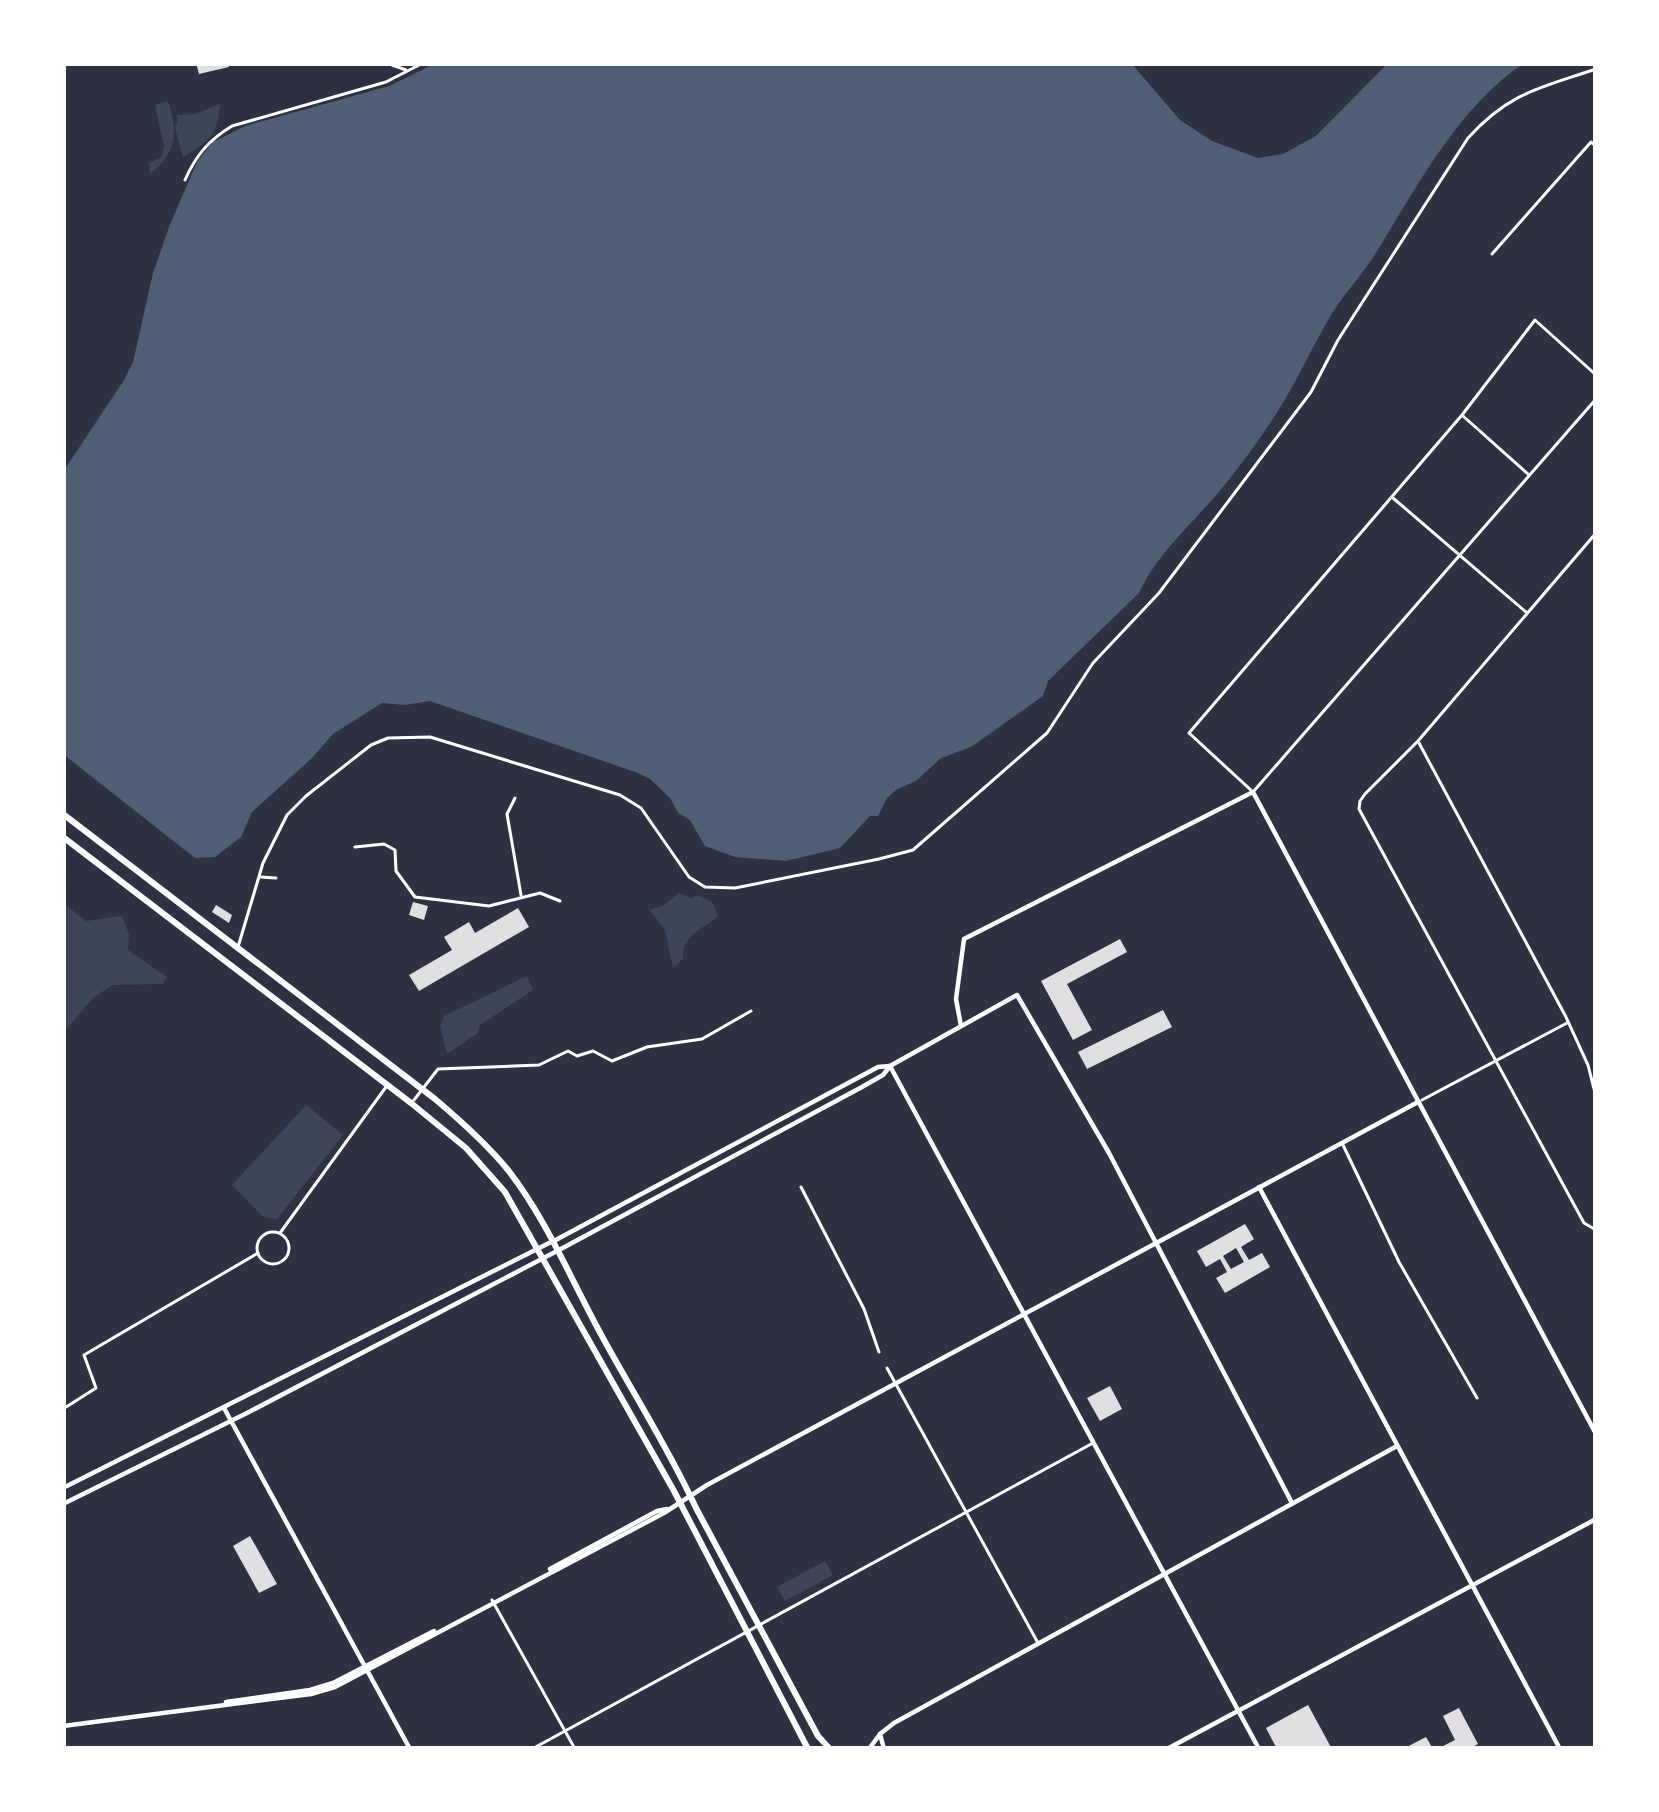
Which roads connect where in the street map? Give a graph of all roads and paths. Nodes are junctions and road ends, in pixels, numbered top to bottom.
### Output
1 (423, 63) edge
2 (392, 65) edge
3 (1596, 69) edge
4 (407, 71) junction
5 (1596, 146) edge
6 (185, 180) dead end
7 (1492, 254) dead end
8 (1596, 374) edge
9 (1596, 399) edge
10 (1462, 415) junction
11 (1529, 475) junction
12 (1391, 497) junction
13 (1596, 533) edge
14 (1459, 555) junction
15 (1528, 615) junction
16 (1418, 741) junction
17 (1253, 792) junction
18 (515, 798) dead end
19 (63, 814) edge
20 (63, 837) edge
21 (355, 847) dead end
22 (258, 877) junction
23 (276, 878) dead end
24 (522, 899) junction
25 (560, 901) dead end
26 (201, 920) junction
27 (190, 934) junction
28 (238, 949) junction
29 (751, 1011) dead end
30 (1569, 1022) junction
31 (961, 1026) junction
32 (1495, 1061) junction
33 (890, 1066) junction
34 (387, 1086) junction
35 (422, 1089) junction
36 (1596, 1097) edge
37 (1418, 1102) junction
38 (411, 1103) junction
39 (1342, 1143) junction
40 (722, 1152) junction
41 (726, 1161) junction
42 (680, 1174) junction
43 (685, 1183) junction
44 (801, 1187) dead end
45 (1259, 1187) junction
46 (1596, 1230) edge
47 (280, 1233) junction
48 (552, 1242) junction
49 (1157, 1242) junction
50 (537, 1249) junction
51 (557, 1251) junction
52 (258, 1253) junction
53 (543, 1258) junction
54 (1024, 1314) junction
55 (879, 1352) dead end
56 (887, 1368) dead end
57 (896, 1384) junction
58 (1477, 1398) dead end
59 (224, 1408) junction
60 (63, 1409) edge
61 (232, 1420) junction
62 (1596, 1434) edge
63 (1093, 1443) junction
64 (1397, 1446) junction
65 (63, 1488) edge
66 (690, 1496) junction
67 (679, 1502) junction
68 (1292, 1503) junction
69 (63, 1504) edge
70 (966, 1513) junction
71 (1596, 1519) edge
72 (1164, 1575) junction
73 (1472, 1584) junction
74 (493, 1601) junction
75 (759, 1626) junction
76 (747, 1632) junction
77 (1040, 1645) junction
78 (366, 1669) junction
79 (1238, 1710) junction
80 (63, 1724) edge
81 (565, 1731) junction
82 (880, 1734) junction
83 (410, 1749) edge
84 (532, 1749) edge
85 (575, 1749) edge
86 (808, 1749) edge
87 (830, 1749) edge
88 (869, 1749) edge
89 (884, 1749) edge
90 (1167, 1749) edge
91 (1258, 1749) edge
92 (1560, 1749) edge

1 - 4 street
2 - 4 street
3 - 22 street
4 - 6 street
5 - 7 street
8 - 10 street
9 - 11 street
10 - 11 street
10 - 12 street
11 - 14 street
12 - 14 street
12 - 17 street
13 - 15 street
14 - 15 street
14 - 17 street
15 - 16 street
16 - 30 street
16 - 32 street
17 - 31 street
17 - 37 street
18 - 24 street
19 - 26 main road
20 - 27 main road
21 - 24 street
22 - 23 street
22 - 28 street
24 - 25 street
26 - 27 main road
26 - 28 main road
27 - 34 main road
28 - 35 main road
29 - 35 street
30 - 32 street
30 - 36 street
31 - 33 street
31 - 49 street
32 - 37 street
32 - 46 street
33 - 40 street
33 - 41 street
33 - 54 street
34 - 38 main road
34 - 47 street
35 - 38 street
35 - 48 main road
37 - 39 street
37 - 62 street
38 - 50 main road
39 - 45 street
39 - 58 street
40 - 41 street
40 - 42 street
41 - 43 street
42 - 43 street
42 - 48 street
43 - 51 street
44 - 55 street
45 - 49 street
45 - 64 street
47 - 52 street
47 - 52 street
48 - 50 street
48 - 51 main road
49 - 54 street
49 - 68 street
50 - 53 main road
50 - 59 street
51 - 53 street
51 - 66 main road
52 - 60 street
53 - 61 street
53 - 67 main road
54 - 57 street
54 - 63 street
56 - 57 street
57 - 66 street
57 - 70 street
59 - 61 street
59 - 65 street
61 - 69 street
61 - 78 street
63 - 70 street
63 - 72 street
64 - 68 street
64 - 73 street
66 - 67 street
66 - 75 main road
67 - 74 street
67 - 76 main road
68 - 72 street
70 - 75 street
70 - 77 street
71 - 73 street
72 - 77 street
72 - 79 street
73 - 79 street
73 - 92 street
74 - 78 street
74 - 81 street
75 - 76 street
75 - 87 main road
76 - 81 street
76 - 86 main road
77 - 82 street
78 - 80 street
78 - 83 street
79 - 90 street
79 - 91 street
81 - 84 street
81 - 85 street
82 - 88 street
82 - 89 street

